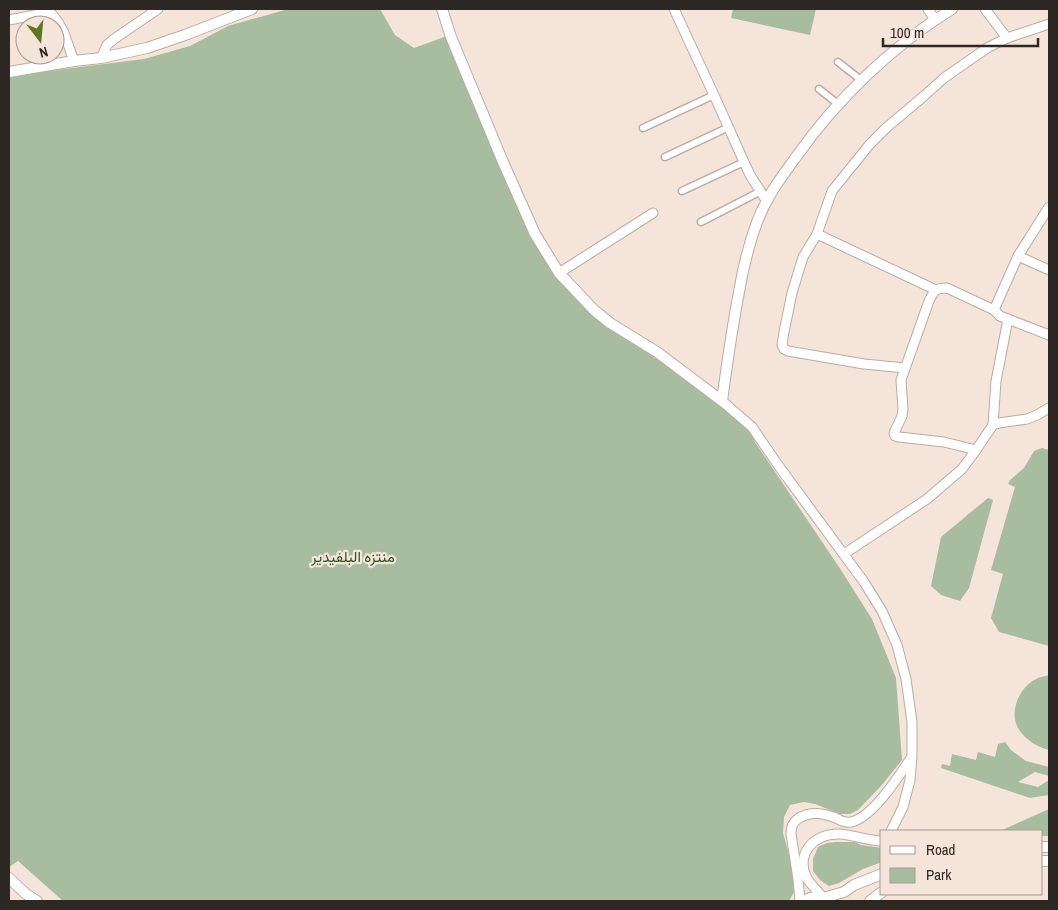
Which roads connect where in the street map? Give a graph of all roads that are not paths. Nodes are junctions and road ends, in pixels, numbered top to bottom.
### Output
1 (158, 9) edge
2 (252, 9) edge
3 (442, 9) edge
4 (674, 9) edge
5 (928, 9) edge
6 (952, 9) edge
7 (985, 9) edge
8 (49, 10) edge
9 (232, 12) edge
10 (9, 20) edge
11 (934, 20) junction
12 (1049, 24) edge
13 (1007, 38) junction
14 (100, 58) junction
15 (74, 61) junction
16 (838, 62) dead end
17 (9, 72) edge
18 (861, 80) junction
19 (819, 89) dead end
20 (714, 94) junction
21 (838, 104) junction
22 (729, 127) junction
23 (643, 128) dead end
24 (665, 157) dead end
25 (744, 162) junction
26 (682, 192) dead end
27 (764, 195) junction
28 (1049, 207) edge
29 (654, 213) dead end
30 (702, 222) dead end
31 (817, 234) junction
32 (1018, 256) junction
33 (1049, 270) edge
34 (559, 273) junction
35 (936, 290) junction
36 (994, 310) junction
37 (1008, 319) junction
38 (1049, 335) edge
39 (905, 368) junction
40 (722, 401) junction
41 (1049, 408) edge
42 (993, 425) junction
43 (976, 450) junction
44 (844, 554) junction
45 (912, 756) junction
46 (891, 830) edge
47 (880, 841) edge
48 (880, 875) edge
49 (9, 878) edge
50 (826, 900) edge
51 (38, 901) edge
52 (802, 901) edge

1 - 14 street
2 - 9 street
3 - 34 street
4 - 20 street
5 - 11 street
6 - 11 street
7 - 13 street
8 - 10 street
8 - 15 street
9 - 14 street
11 - 18 street
12 - 13 street
13 - 31 street
14 - 15 street
15 - 17 street
16 - 18 street
18 - 21 street
19 - 21 street
20 - 22 street
20 - 23 street
21 - 27 street
22 - 24 street
22 - 25 street
25 - 26 street
25 - 27 street
27 - 30 street
27 - 40 street
28 - 32 street
29 - 34 street
31 - 35 street
31 - 39 street
32 - 33 street
32 - 36 street
34 - 40 street
35 - 36 street
35 - 39 street
36 - 37 street
37 - 38 street
37 - 42 street
39 - 43 street
40 - 44 street
41 - 42 street
42 - 43 street
43 - 44 street
44 - 45 street
45 - 46 street
45 - 52 street
47 - 50 street
48 - 50 street
49 - 51 street
50 - 52 street

